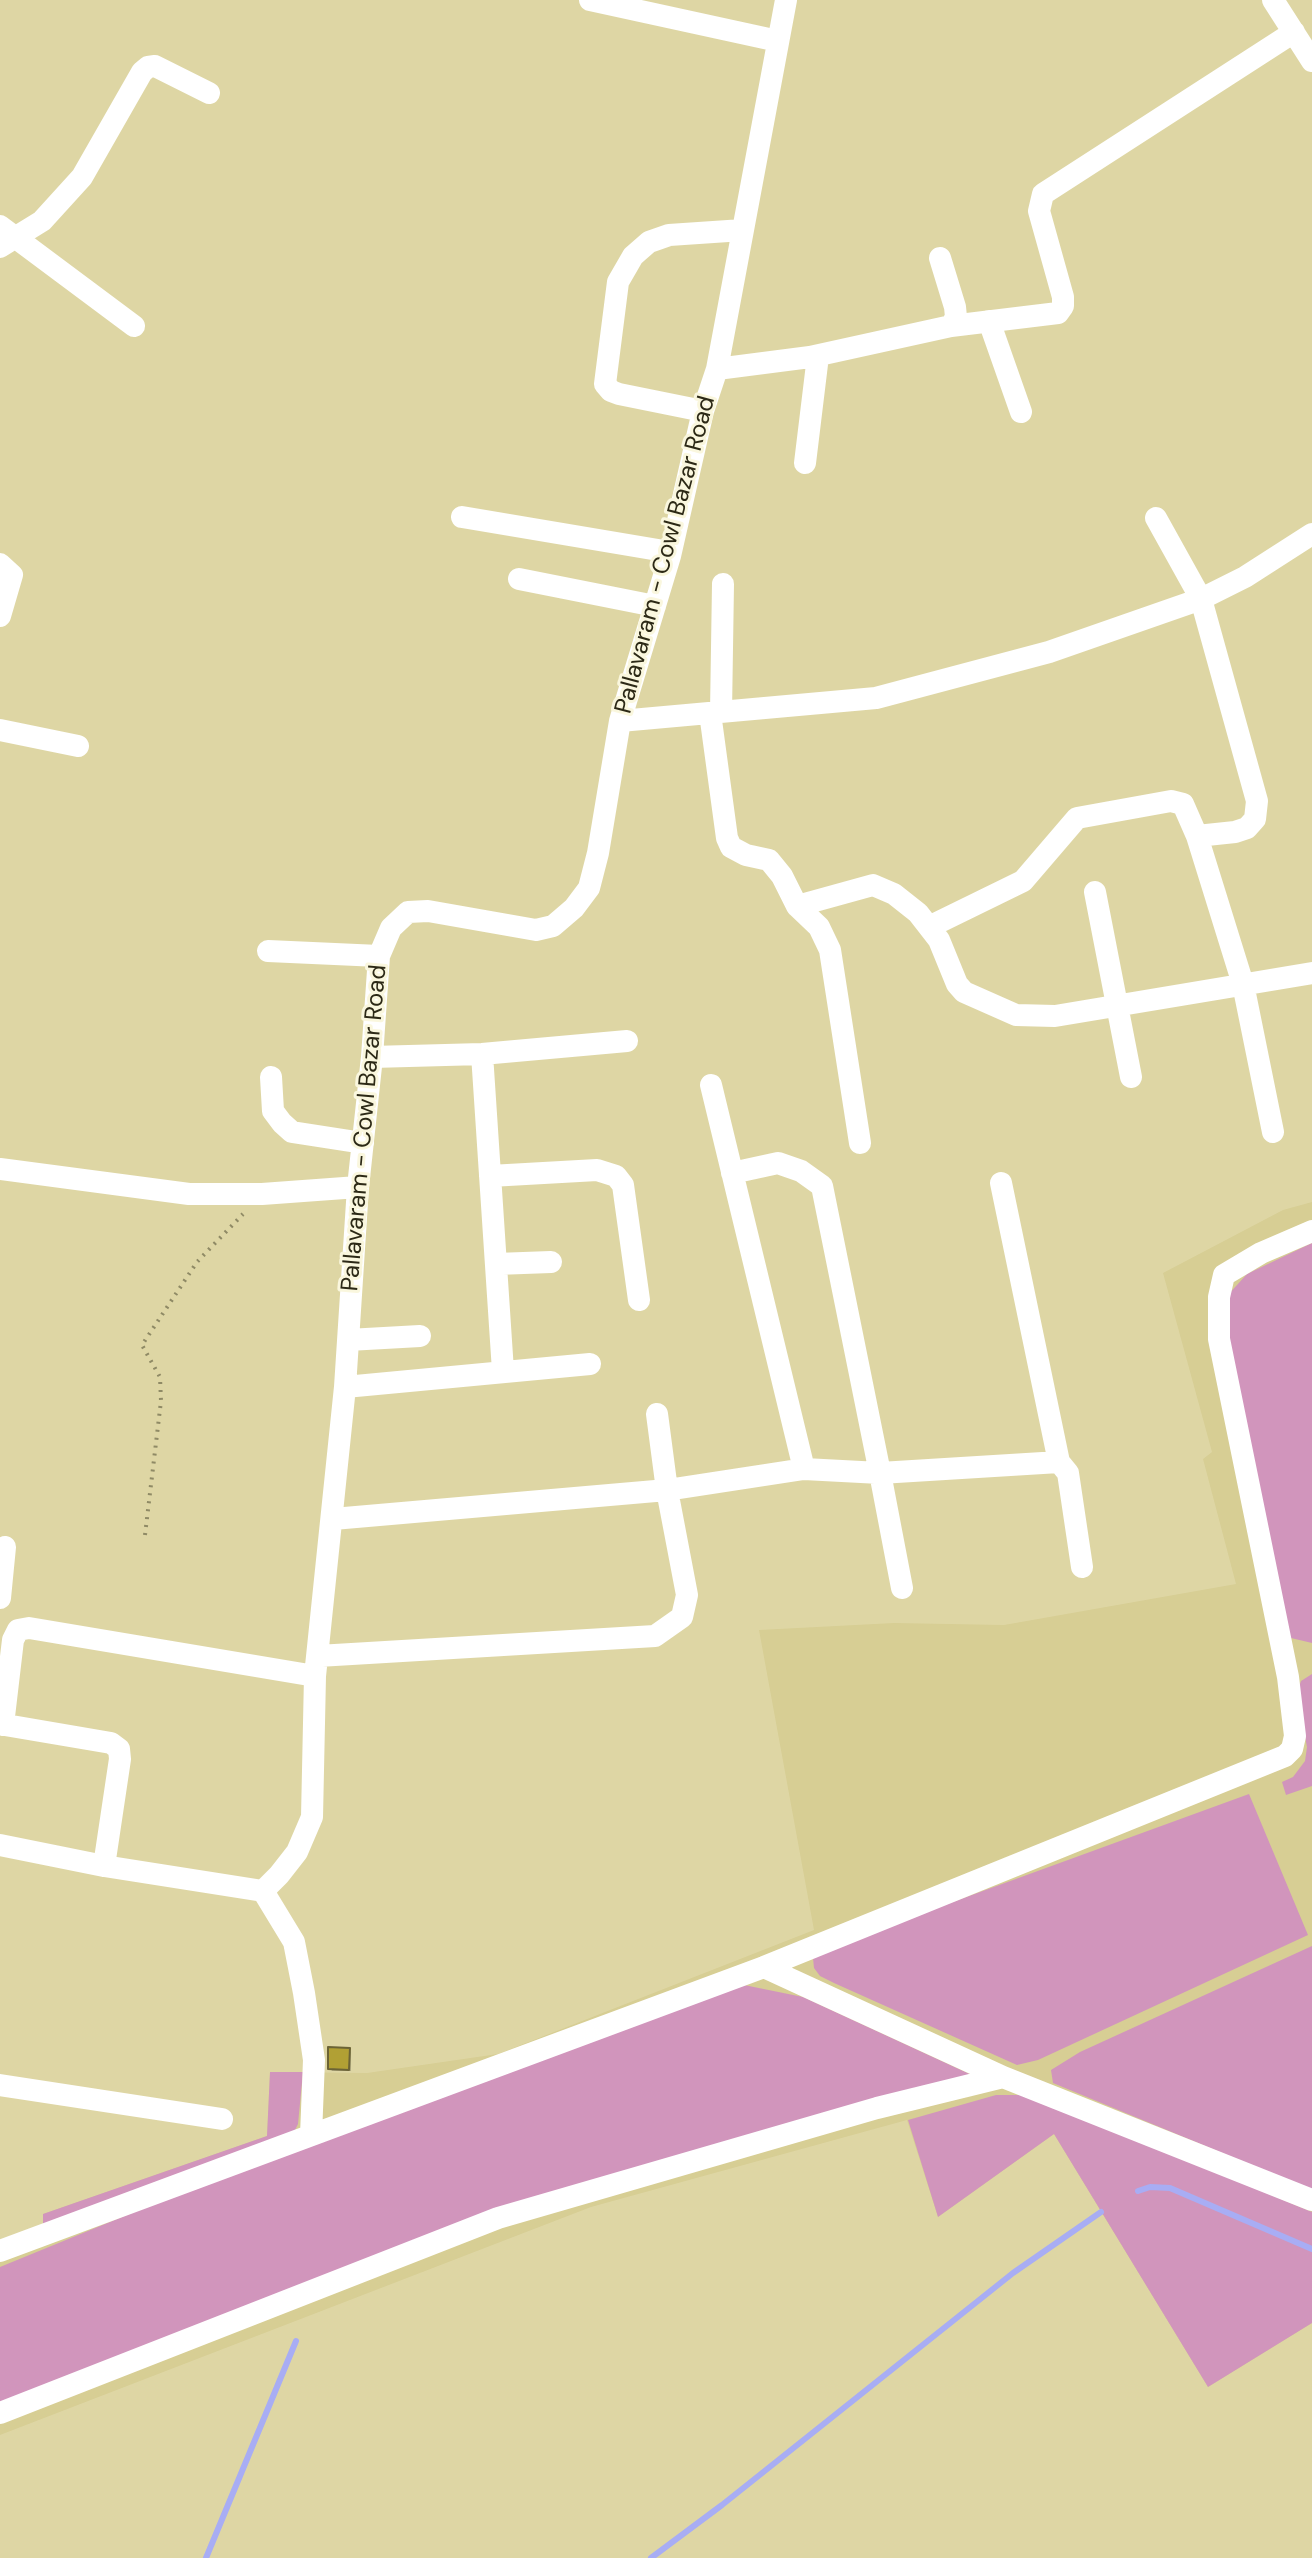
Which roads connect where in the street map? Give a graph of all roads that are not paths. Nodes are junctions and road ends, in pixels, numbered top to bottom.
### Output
1 (590, 0) edge
2 (786, 0) edge
3 (1273, 0) edge
4 (1294, 32) junction
5 (778, 41) junction
6 (1312, 61) edge
7 (209, 93) dead end
8 (743, 230) junction
9 (4, 237) edge
10 (940, 258) dead end
11 (989, 321) junction
12 (134, 326) dead end
13 (951, 326) junction
14 (818, 356) junction
15 (717, 369) junction
16 (703, 411) junction
17 (1021, 412) dead end
18 (805, 463) dead end
19 (462, 517) dead end
20 (1156, 518) dead end
21 (1312, 534) edge
22 (670, 552) junction
23 (0, 564) edge
24 (519, 579) dead end
25 (723, 584) dead end
26 (1201, 599) junction
27 (655, 606) junction
28 (0, 616) edge
29 (715, 712) junction
30 (620, 721) junction
31 (0, 730) edge
32 (78, 746) dead end
33 (1197, 836) junction
34 (1095, 892) dead end
35 (797, 906) junction
36 (929, 927) junction
37 (268, 951) dead end
38 (379, 956) junction
39 (1312, 973) edge
40 (1243, 984) junction
41 (1117, 1005) junction
42 (627, 1041) dead end
43 (482, 1054) junction
44 (372, 1057) junction
45 (271, 1077) dead end
46 (1131, 1077) dead end
47 (711, 1085) dead end
48 (1273, 1132) dead end
49 (363, 1143) junction
50 (860, 1143) dead end
51 (0, 1169) edge
52 (732, 1173) junction
53 (490, 1176) junction
54 (1001, 1183) dead end
55 (358, 1187) junction
56 (1312, 1231) edge
57 (551, 1262) dead end
58 (496, 1264) junction
59 (639, 1300) dead end
60 (420, 1336) dead end
61 (348, 1340) junction
62 (590, 1364) dead end
63 (503, 1371) junction
64 (345, 1387) junction
65 (657, 1414) dead end
66 (1059, 1462) junction
67 (804, 1469) junction
68 (880, 1473) junction
69 (667, 1490) junction
70 (333, 1519) junction
71 (5, 1547) dead end
72 (1082, 1567) dead end
73 (902, 1588) dead end
74 (0, 1600) edge
75 (18, 1630) junction
76 (316, 1666) junction
77 (2, 1725) edge
78 (0, 1845) edge
79 (104, 1866) junction
80 (263, 1891) junction
81 (764, 1967) junction
82 (1003, 2077) junction
83 (0, 2085) edge
84 (222, 2119) dead end
85 (311, 2135) junction
86 (1312, 2200) edge
87 (0, 2251) edge
88 (0, 2413) edge

1 - 5 street
2 - 5 street, Pallavaram - Cowl Bazar Road
3 - 4 street
4 - 6 street
4 - 11 street
5 - 8 street, Pallavaram - Cowl Bazar Road
7 - 9 street
8 - 15 street, Pallavaram - Cowl Bazar Road
8 - 16 street
9 - 12 street
10 - 13 street
11 - 13 street
11 - 17 street
13 - 14 street
14 - 15 street
14 - 18 street
15 - 16 street, Pallavaram - Cowl Bazar Road
16 - 22 street, Pallavaram - Cowl Bazar Road
19 - 22 street
20 - 26 street
21 - 26 street
22 - 27 street, Pallavaram - Cowl Bazar Road
23 - 28 street
24 - 27 street
25 - 29 street
26 - 29 street
26 - 33 street
27 - 30 street, Pallavaram - Cowl Bazar Road
29 - 30 street
29 - 35 street
30 - 38 street, Pallavaram - Cowl Bazar Road
31 - 32 street
33 - 36 street
33 - 40 street
34 - 41 street
35 - 36 street
35 - 50 street
36 - 41 street
37 - 38 street
38 - 44 street, Pallavaram - Cowl Bazar Road
39 - 40 street
40 - 41 street
40 - 48 street
41 - 46 street
42 - 43 street
43 - 44 street
43 - 53 street
44 - 49 street, Pallavaram - Cowl Bazar Road
45 - 49 street
47 - 52 street
49 - 55 street, Pallavaram - Cowl Bazar Road
51 - 55 street
52 - 67 street
52 - 68 street
53 - 58 street
53 - 59 street
54 - 66 street
55 - 61 street, Pallavaram - Cowl Bazar Road
56 - 81 street
57 - 58 street
58 - 63 street
60 - 61 street
61 - 64 street, Pallavaram - Cowl Bazar Road
62 - 63 street
63 - 64 street
64 - 70 street, Pallavaram - Cowl Bazar Road
65 - 69 street
66 - 68 street
66 - 72 street
67 - 68 street
67 - 69 street
68 - 73 street
69 - 70 street
69 - 76 street
70 - 76 street, Pallavaram - Cowl Bazar Road
71 - 74 street
74 - 75 street
75 - 76 street
75 - 77 street
76 - 80 street, Pallavaram - Cowl Bazar Road
77 - 79 street
78 - 79 street
79 - 80 street
80 - 85 street
81 - 82 street
81 - 85 street
82 - 86 street
82 - 88 street
83 - 84 street
85 - 87 street

